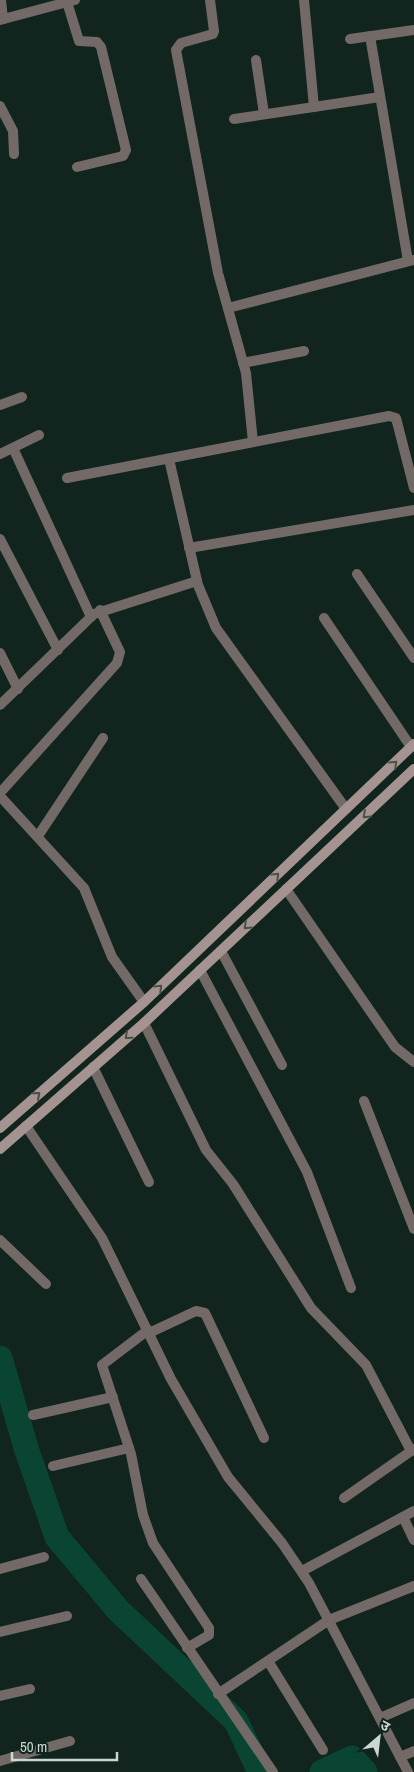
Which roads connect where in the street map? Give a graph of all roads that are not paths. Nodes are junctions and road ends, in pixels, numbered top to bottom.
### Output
1 (1, 0) edge
2 (210, 0) edge
3 (304, 0) edge
4 (71, 1) edge
5 (2, 20) edge
6 (414, 30) edge
7 (370, 36) junction
8 (350, 39) dead end
9 (256, 60) dead end
10 (380, 97) junction
11 (0, 106) edge
12 (314, 107) junction
13 (264, 114) junction
14 (234, 119) dead end
15 (14, 154) dead end
16 (77, 167) dead end
17 (411, 261) edge
18 (228, 308) junction
19 (304, 351) dead end
20 (244, 363) junction
21 (22, 397) dead end
22 (0, 405) edge
23 (40, 435) dead end
24 (253, 442) junction
25 (13, 448) junction
26 (0, 454) edge
27 (169, 459) junction
28 (67, 478) dead end
29 (414, 488) edge
30 (414, 510) edge
31 (0, 538) edge
32 (189, 548) junction
33 (357, 574) dead end
34 (197, 581) junction
35 (100, 610) junction
36 (90, 617) junction
37 (324, 618) dead end
38 (58, 650) junction
39 (0, 654) edge
40 (414, 658) edge
41 (18, 690) junction
42 (0, 705) edge
43 (103, 738) dead end
44 (413, 745) edge
45 (414, 769) edge
46 (0, 795) edge
47 (346, 810) junction
48 (38, 836) junction
49 (286, 889) junction
50 (220, 951) junction
51 (200, 970) junction
52 (144, 1002) junction
53 (144, 1023) junction
54 (414, 1062) edge
55 (282, 1065) dead end
56 (93, 1067) junction
57 (364, 1101) dead end
58 (26, 1126) junction
59 (0, 1128) edge
60 (0, 1149) edge
61 (149, 1182) dead end
62 (414, 1229) edge
63 (0, 1240) edge
64 (46, 1284) dead end
65 (351, 1288) dead end
66 (148, 1331) junction
67 (113, 1397) junction
68 (33, 1415) dead end
69 (264, 1438) dead end
70 (129, 1448) junction
71 (412, 1450) edge
72 (53, 1466) dead end
73 (344, 1498) dead end
74 (414, 1511) edge
75 (403, 1517) junction
76 (414, 1540) edge
77 (44, 1558) dead end
78 (0, 1569) edge
79 (302, 1571) junction
80 (141, 1579) dead end
81 (414, 1586) edge
82 (67, 1616) dead end
83 (329, 1620) junction
84 (0, 1632) edge
85 (187, 1648) junction
86 (268, 1661) junction
87 (30, 1689) dead end
88 (218, 1694) junction
89 (0, 1696) edge
90 (414, 1703) edge
91 (380, 1718) junction
92 (70, 1741) dead end
93 (323, 1750) dead end
94 (414, 1751) edge
95 (400, 1757) junction
96 (0, 1761) edge
97 (273, 1772) edge
98 (408, 1772) edge

1 - 5 street
2 - 18 street
3 - 12 street
4 - 5 street
4 - 16 street
6 - 7 street
7 - 8 street
7 - 10 street
9 - 13 street
10 - 12 street
10 - 17 street
11 - 15 street
12 - 13 street
13 - 14 street
17 - 18 street
18 - 20 street
19 - 20 street
20 - 24 street
21 - 22 street
23 - 25 street
24 - 27 street
24 - 29 street
25 - 26 street
25 - 36 street
27 - 28 street
27 - 32 street
30 - 32 street
31 - 38 street
32 - 34 street
33 - 40 street
34 - 35 street
34 - 47 street
35 - 36 street
35 - 46 street
36 - 38 street
37 - 44 street
38 - 41 street
39 - 41 street
41 - 42 street
43 - 48 street
47 -> 44 main road
45 -> 49 main road
46 - 48 street
52 -> 47 main road
48 - 52 street
49 -> 50 main road
49 - 54 street
50 - 51 main road
50 - 55 street
51 - 53 main road
51 - 65 street
59 -> 52 main road
53 -> 56 main road
53 - 71 street
56 - 58 main road
56 - 61 street
57 - 62 street
58 - 60 main road
58 - 66 street
63 - 64 street
66 - 67 street
66 - 69 street
66 - 79 street
67 - 68 street
67 - 70 street
70 - 72 street
70 - 85 street
71 - 73 street
74 - 75 street
75 - 76 street
75 - 79 street
77 - 78 street
79 - 83 street
80 - 85 street
81 - 83 street
82 - 84 street
83 - 86 street
83 - 91 street
85 - 88 street
86 - 88 street
86 - 93 street
87 - 89 street
88 - 97 street
90 - 91 street
91 - 95 street
92 - 96 street
94 - 95 street
95 - 98 street

